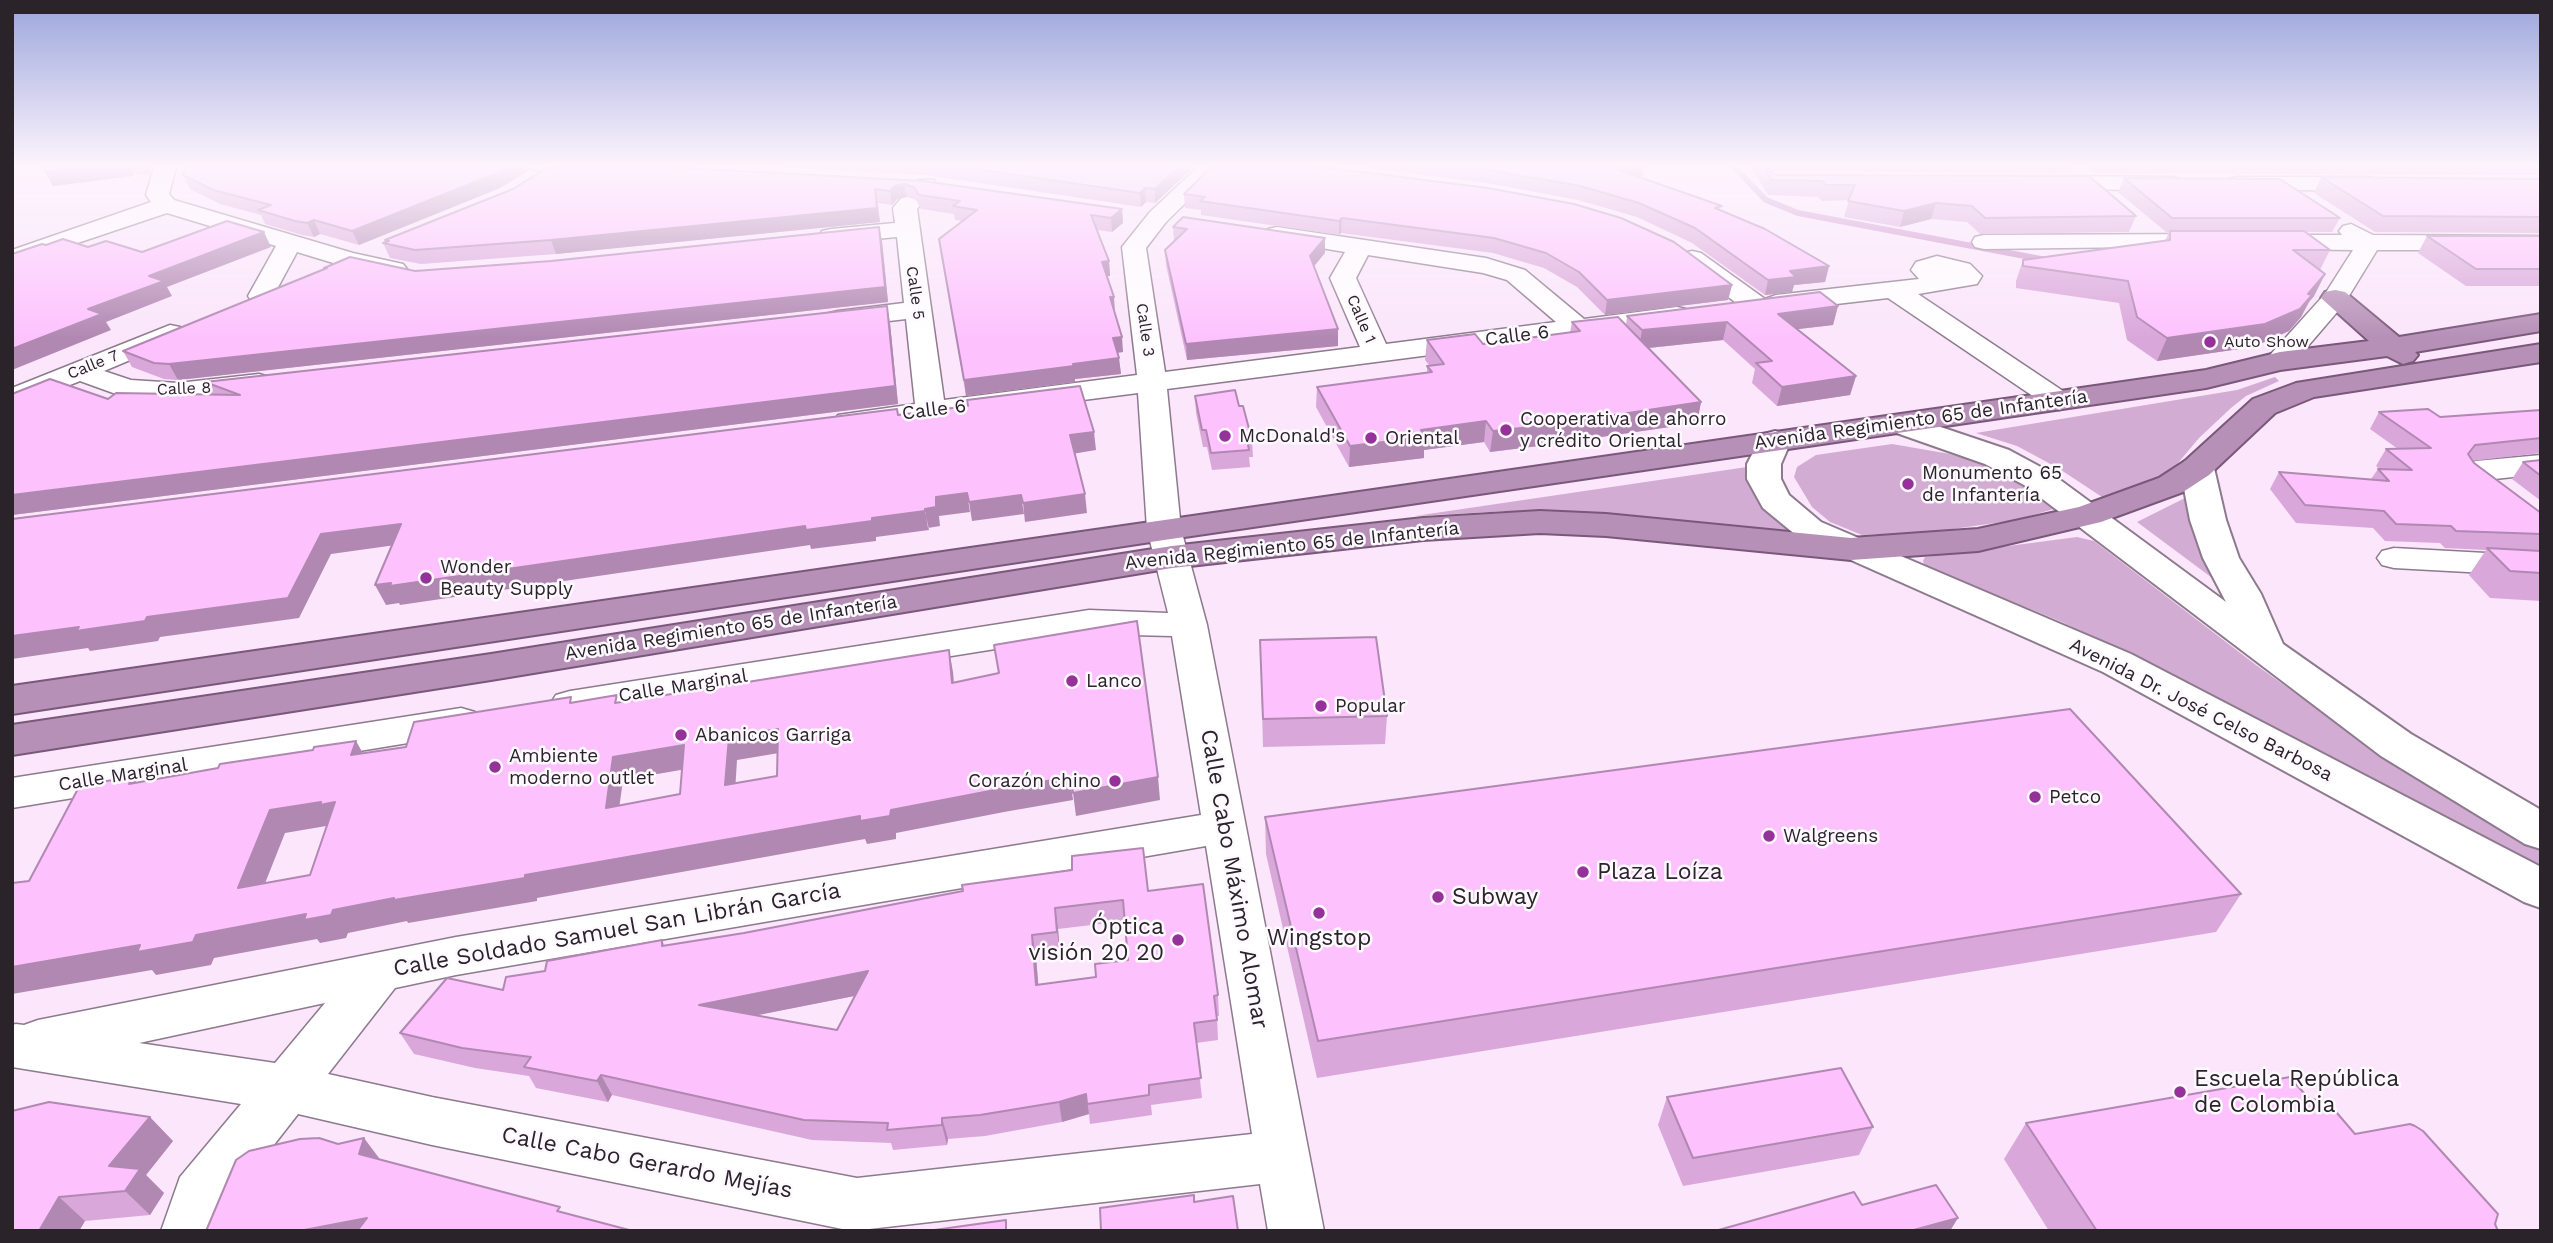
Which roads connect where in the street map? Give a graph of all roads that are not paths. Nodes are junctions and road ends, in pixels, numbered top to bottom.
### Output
1 (117, 222) edge
2 (221, 222) edge
3 (906, 222) edge
4 (1167, 222) edge
5 (2135, 222) edge
6 (2337, 222) edge
7 (906, 229) junction
8 (1252, 230) edge
9 (812, 238) edge
10 (2156, 240) junction
11 (1984, 242) dead end
12 (290, 243) junction
13 (2369, 243) junction
14 (2541, 243) edge
15 (386, 245) edge
16 (1671, 245) edge
17 (1360, 247) junction
18 (12, 258) edge
19 (349, 260) junction
20 (421, 275) edge
21 (1939, 284) dead end
22 (1893, 289) junction
23 (261, 296) junction
24 (2336, 298) junction
25 (1756, 305) junction
26 (236, 306) edge
27 (917, 310) junction
28 (807, 322) edge
29 (2541, 322) edge
30 (188, 326) edge
31 (1579, 328) junction
32 (2391, 347) junction
33 (1376, 353) junction
34 (2541, 353) edge
35 (2280, 361) junction
36 (79, 371) junction
37 (286, 380) edge
38 (1152, 382) junction
39 (2307, 389) junction
40 (12, 399) edge
41 (2059, 401) junction
42 (931, 410) junction
43 (821, 424) edge
44 (1902, 424) junction
45 (1775, 441) junction
46 (2541, 464) edge
47 (2197, 468) junction
48 (2508, 496) edge
49 (2089, 515) junction
50 (1168, 543) junction
51 (1851, 550) junction
52 (2394, 558) dead end
53 (2541, 566) edge
54 (1189, 625) junction
55 (2267, 652) junction
56 (12, 700) edge
57 (537, 710) edge
58 (495, 716) edge
59 (12, 740) edge
60 (12, 793) edge
61 (1225, 827) junction
62 (2541, 832) edge
63 (2541, 889) edge
64 (381, 970) junction
65 (14, 1047) edge
66 (287, 1088) junction
67 (1283, 1156) junction
68 (856, 1218) edge
69 (189, 1231) edge
70 (1296, 1231) edge

1 - 18 street
2 - 12 street
3 - 7 street, Calle 5
4 - 38 street, Calle 3
5 - 10 street
6 - 13 street
7 - 9 street
7 - 27 street, Calle 5
8 - 17 street
10 - 11 street
10 - 13 street
12 - 19 street
12 - 23 street
13 - 14 street
13 - 24 street
15 - 19 street
16 - 25 street
17 - 31 street
17 - 33 street, Calle 1
19 - 20 street
19 - 23 street
21 - 22 street, Calle 6
22 - 25 street, Calle 6
22 - 41 street
23 - 26 street
24 - 32 highway
24 - 35 street
25 - 31 street, Calle 6
27 - 28 street
27 - 42 street, Calle 5
29 - 32 highway, Avenida Regimiento 65 de Infantería
30 - 36 street, Calle 7
31 - 33 street, Calle 6
32 - 35 highway, Avenida Regimiento 65 de Infantería
32 - 39 highway
33 - 38 street, Calle 6
34 - 39 highway, Avenida Regimiento 65 de Infantería
35 - 41 highway, Avenida Regimiento 65 de Infantería
36 - 37 street, Calle 8
36 - 40 street, Calle 7
38 - 42 street, Calle 6
38 - 50 street, Calle 3
39 - 47 highway, Avenida Regimiento 65 de Infantería
41 - 44 highway, Avenida Regimiento 65 de Infantería
42 - 43 street, Calle 6
44 - 45 highway, Avenida Regimiento 65 de Infantería
44 - 49 main road
45 - 50 highway, Avenida Regimiento 65 de Infantería
45 - 51 main road, Avenida Dr. José Celso Barbosa
46 - 48 street
47 - 49 highway, Avenida Regimiento 65 de Infantería
47 - 55 main road
49 - 51 highway, Avenida Regimiento 65 de Infantería
49 - 55 main road
50 - 51 highway, Avenida Regimiento 65 de Infantería
50 - 54 street, Calle Cabo Máximo Alomar
50 - 56 highway, Avenida Regimiento 65 de Infantería
50 - 59 highway, Avenida Regimiento 65 de Infantería
51 - 63 main road, Avenida Dr. José Celso Barbosa
52 - 53 street
54 - 57 street, Calle Marginal
54 - 61 street, Calle Cabo Máximo Alomar
55 - 62 main road
58 - 60 street, Calle Marginal
61 - 64 street, Calle Soldado Samuel San Librán García
61 - 67 street, Calle Cabo Máximo Alomar
64 - 65 street, Calle Soldado Samuel San Librán García
64 - 66 street
65 - 66 street, Calle Cabo Gerardo Mejías
66 - 68 street, Calle Cabo Gerardo Mejías
66 - 69 street
67 - 68 street, Calle Cabo Gerardo Mejías
67 - 70 street, Calle Cabo Máximo Alomar

